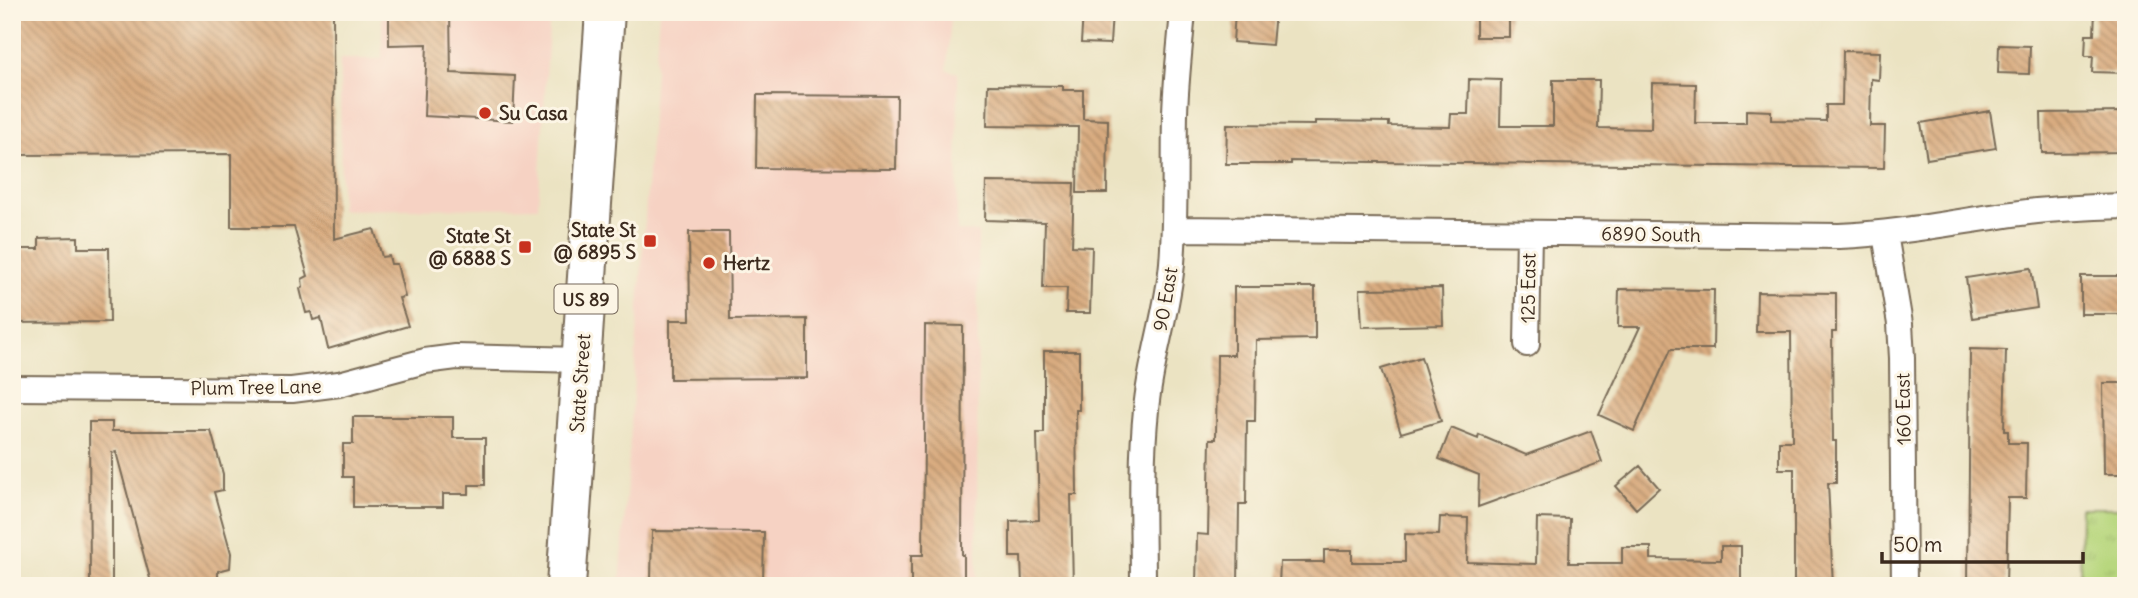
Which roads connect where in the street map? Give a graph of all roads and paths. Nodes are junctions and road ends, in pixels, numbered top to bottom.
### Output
1 (605, 12) edge
2 (1182, 12) edge
3 (2126, 206) edge
4 (1174, 229) junction
5 (1529, 233) junction
6 (1885, 234) junction
7 (1527, 344) dead end
8 (581, 360) junction
9 (12, 388) edge
10 (566, 586) edge
11 (1143, 586) edge
12 (1904, 586) edge

1 - 8 main road, State Street / US 89
2 - 4 street, 90 East
3 - 6 street, 6890 South
4 - 5 street, 6890 South
4 - 11 street, 90 East
5 - 6 street, 6890 South
5 - 7 street, 125 East
6 - 12 street, 160 East
8 - 9 street, Plum Tree Lane
8 - 10 main road, State Street / US 89

